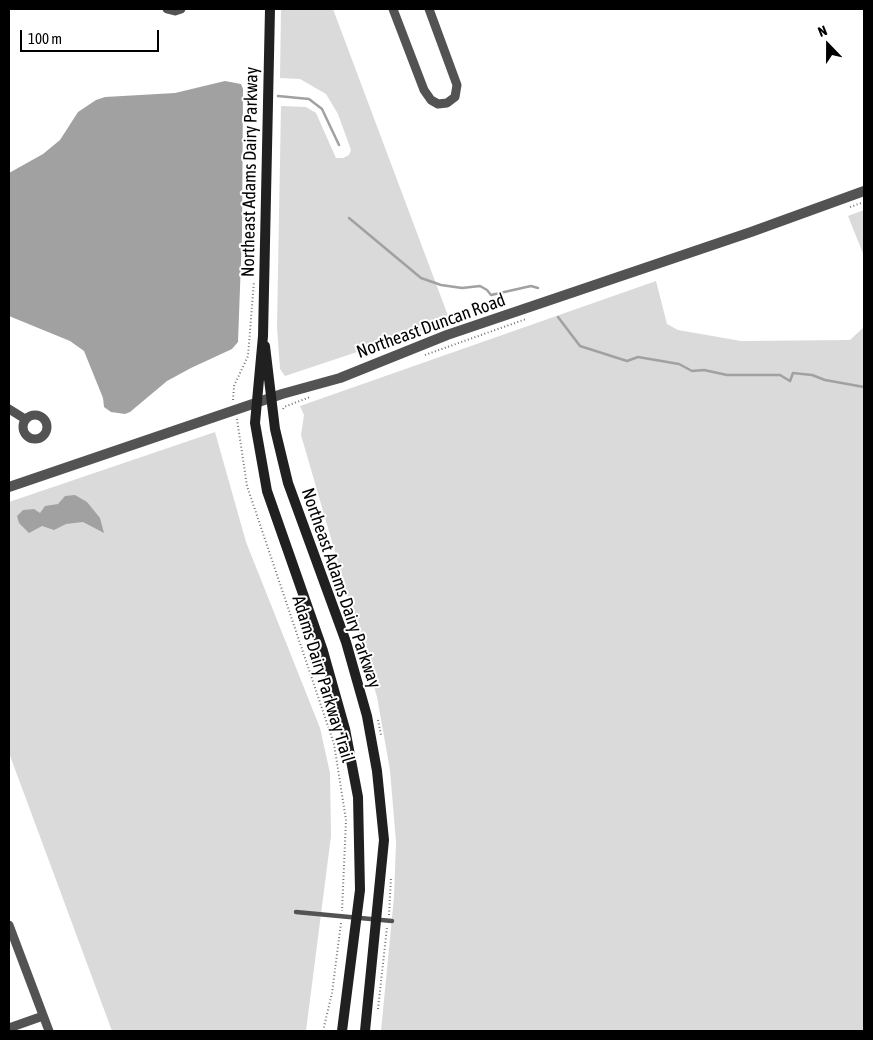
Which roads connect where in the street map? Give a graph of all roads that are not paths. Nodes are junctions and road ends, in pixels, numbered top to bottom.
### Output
1 (167, 9) edge
2 (181, 9) edge
3 (270, 9) edge
4 (393, 9) edge
5 (429, 9) edge
6 (864, 191) edge
7 (263, 336) junction
8 (270, 398) junction
9 (256, 403) junction
10 (9, 409) edge
11 (25, 419) dead end
12 (9, 488) edge
13 (296, 912) dead end
14 (356, 917) junction
15 (376, 919) junction
16 (390, 920) road end
17 (9, 925) edge
18 (43, 1016) junction
19 (9, 1028) edge
20 (49, 1031) edge
21 (342, 1031) edge
22 (365, 1031) edge

1 - 2 street
3 - 7 main road, Northeast Adams Dairy Parkway
4 - 5 street
6 - 8 street, Northeast Duncan Road
7 - 8 main road, Northeast Adams Dairy Parkway
7 - 9 main road, Northeast Adams Dairy Parkway
8 - 9 street, Northeast Duncan Road
8 - 15 main road, Northeast Adams Dairy Parkway
9 - 12 street, Northeast Duncan Road
9 - 14 main road, Northeast Adams Dairy Parkway
10 - 11 street
13 - 14 lane
14 - 15 lane
14 - 21 main road, Northeast Adams Dairy Parkway
15 - 16 lane
15 - 22 main road, Northeast Adams Dairy Parkway
17 - 18 street
18 - 19 street
18 - 20 street

